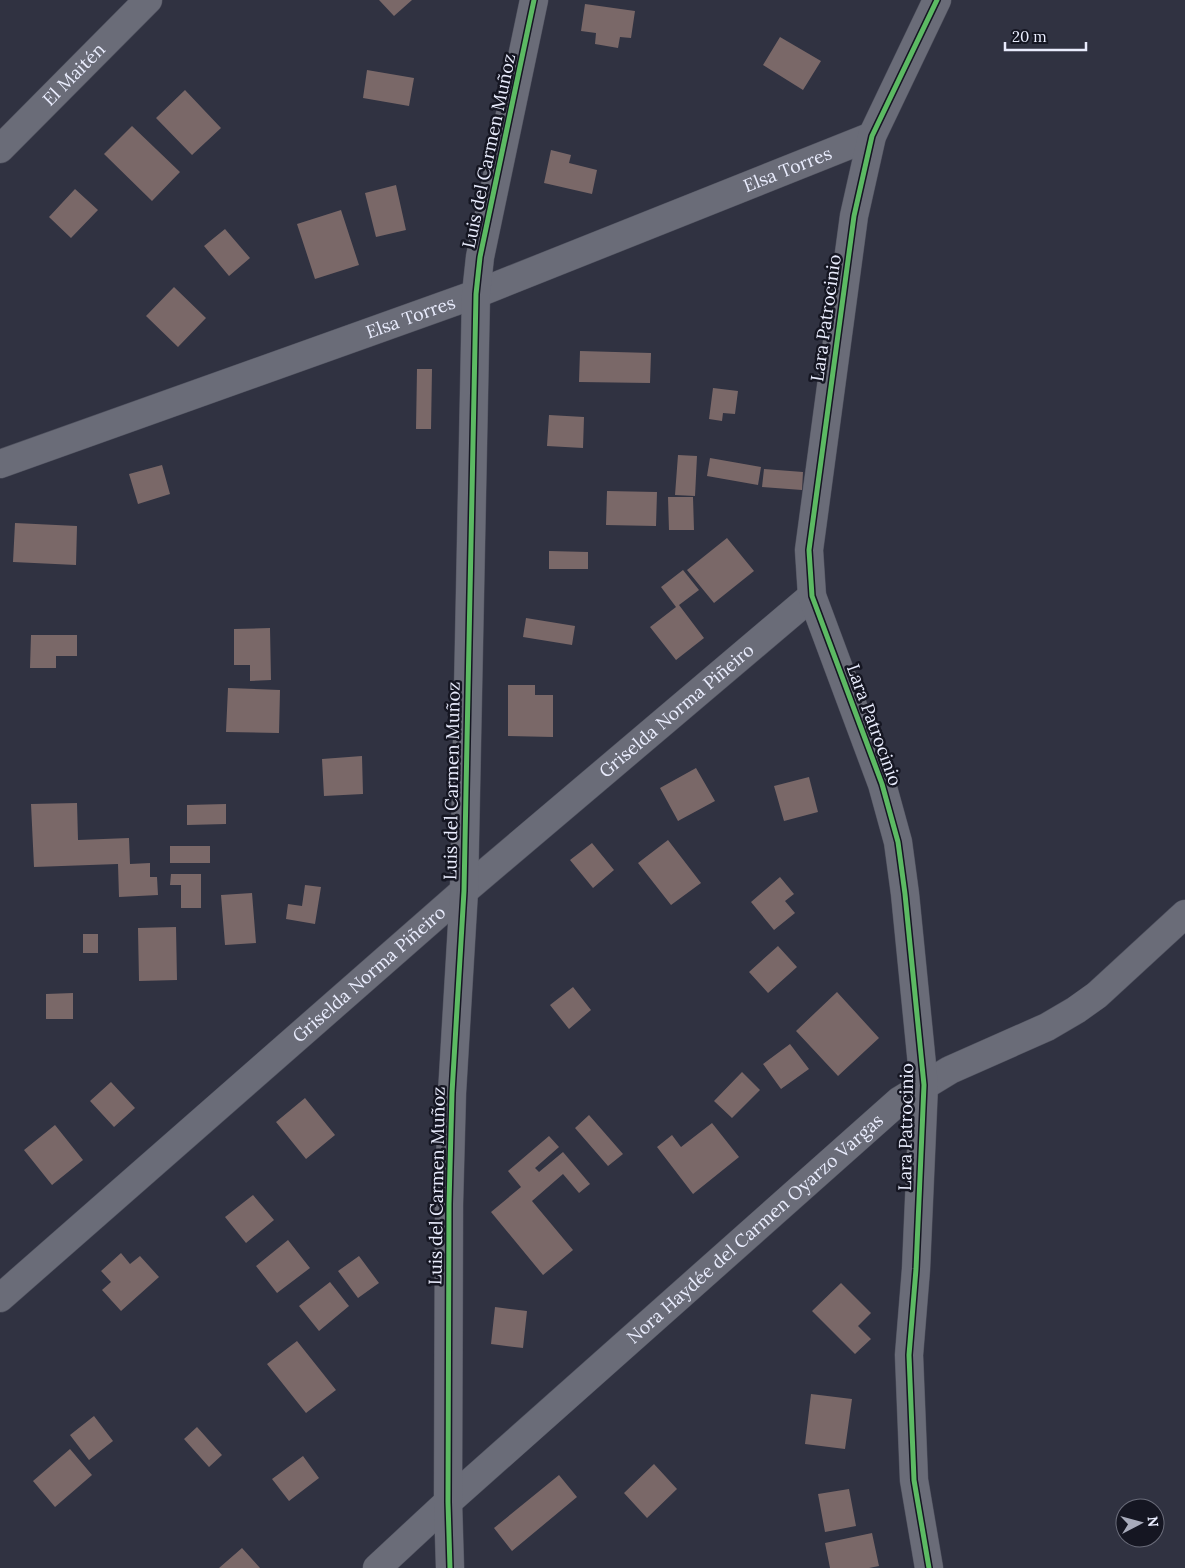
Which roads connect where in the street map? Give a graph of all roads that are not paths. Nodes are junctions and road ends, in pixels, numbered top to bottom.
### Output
1 (148, 0) edge
2 (534, 0) edge
3 (937, 0) edge
4 (872, 136) junction
5 (0, 149) edge
6 (476, 294) junction
7 (0, 464) edge
8 (812, 596) junction
9 (464, 891) junction
10 (1185, 914) edge
11 (924, 1085) junction
12 (0, 1298) edge
13 (448, 1502) junction
14 (376, 1568) edge
15 (450, 1568) edge
16 (929, 1568) edge

1 - 5 street, El Maitén
2 - 6 street, Luis del Carmen Muñoz
3 - 4 street, Lara Patrocinio
4 - 6 street, Elsa Torres
4 - 8 street, Lara Patrocinio
6 - 7 street, Elsa Torres
6 - 9 street, Luis del Carmen Muñoz
8 - 9 street, Griselda Norma Piñeiro
8 - 11 street, Lara Patrocinio
9 - 12 street, Griselda Norma Piñeiro
9 - 13 street, Luis del Carmen Muñoz
10 - 11 street, Nora Haydée del Carmen Oyarzo Vargas
11 - 13 street, Nora Haydée del Carmen Oyarzo Vargas
11 - 16 street, Lara Patrocinio
13 - 14 street, Nora Haydée del Carmen Oyarzo Vargas
13 - 15 street, Luis del Carmen Muñoz

